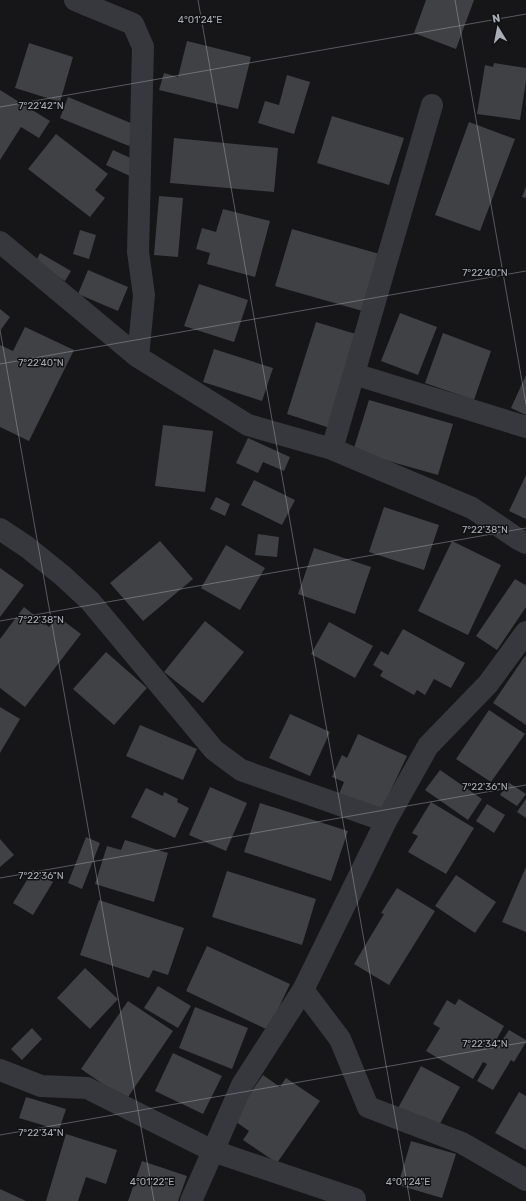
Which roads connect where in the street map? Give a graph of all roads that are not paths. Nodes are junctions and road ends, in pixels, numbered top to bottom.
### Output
1 (75, 0) edge
2 (432, 105) dead end
3 (0, 242) edge
4 (138, 357) junction
5 (354, 374) junction
6 (526, 427) edge
7 (332, 448) junction
8 (0, 529) edge
9 (526, 543) edge
10 (526, 632) edge
11 (386, 821) junction
12 (302, 990) junction
13 (0, 1070) edge
14 (213, 1151) junction
15 (526, 1180) edge
16 (355, 1199) dead end
17 (191, 1201) edge

1 - 4 street
2 - 5 street
3 - 4 street
4 - 7 street
5 - 6 street
5 - 7 street
7 - 9 street
8 - 11 street
10 - 11 street
11 - 12 street
12 - 14 street
12 - 15 street
13 - 14 street
14 - 16 street
14 - 17 street

